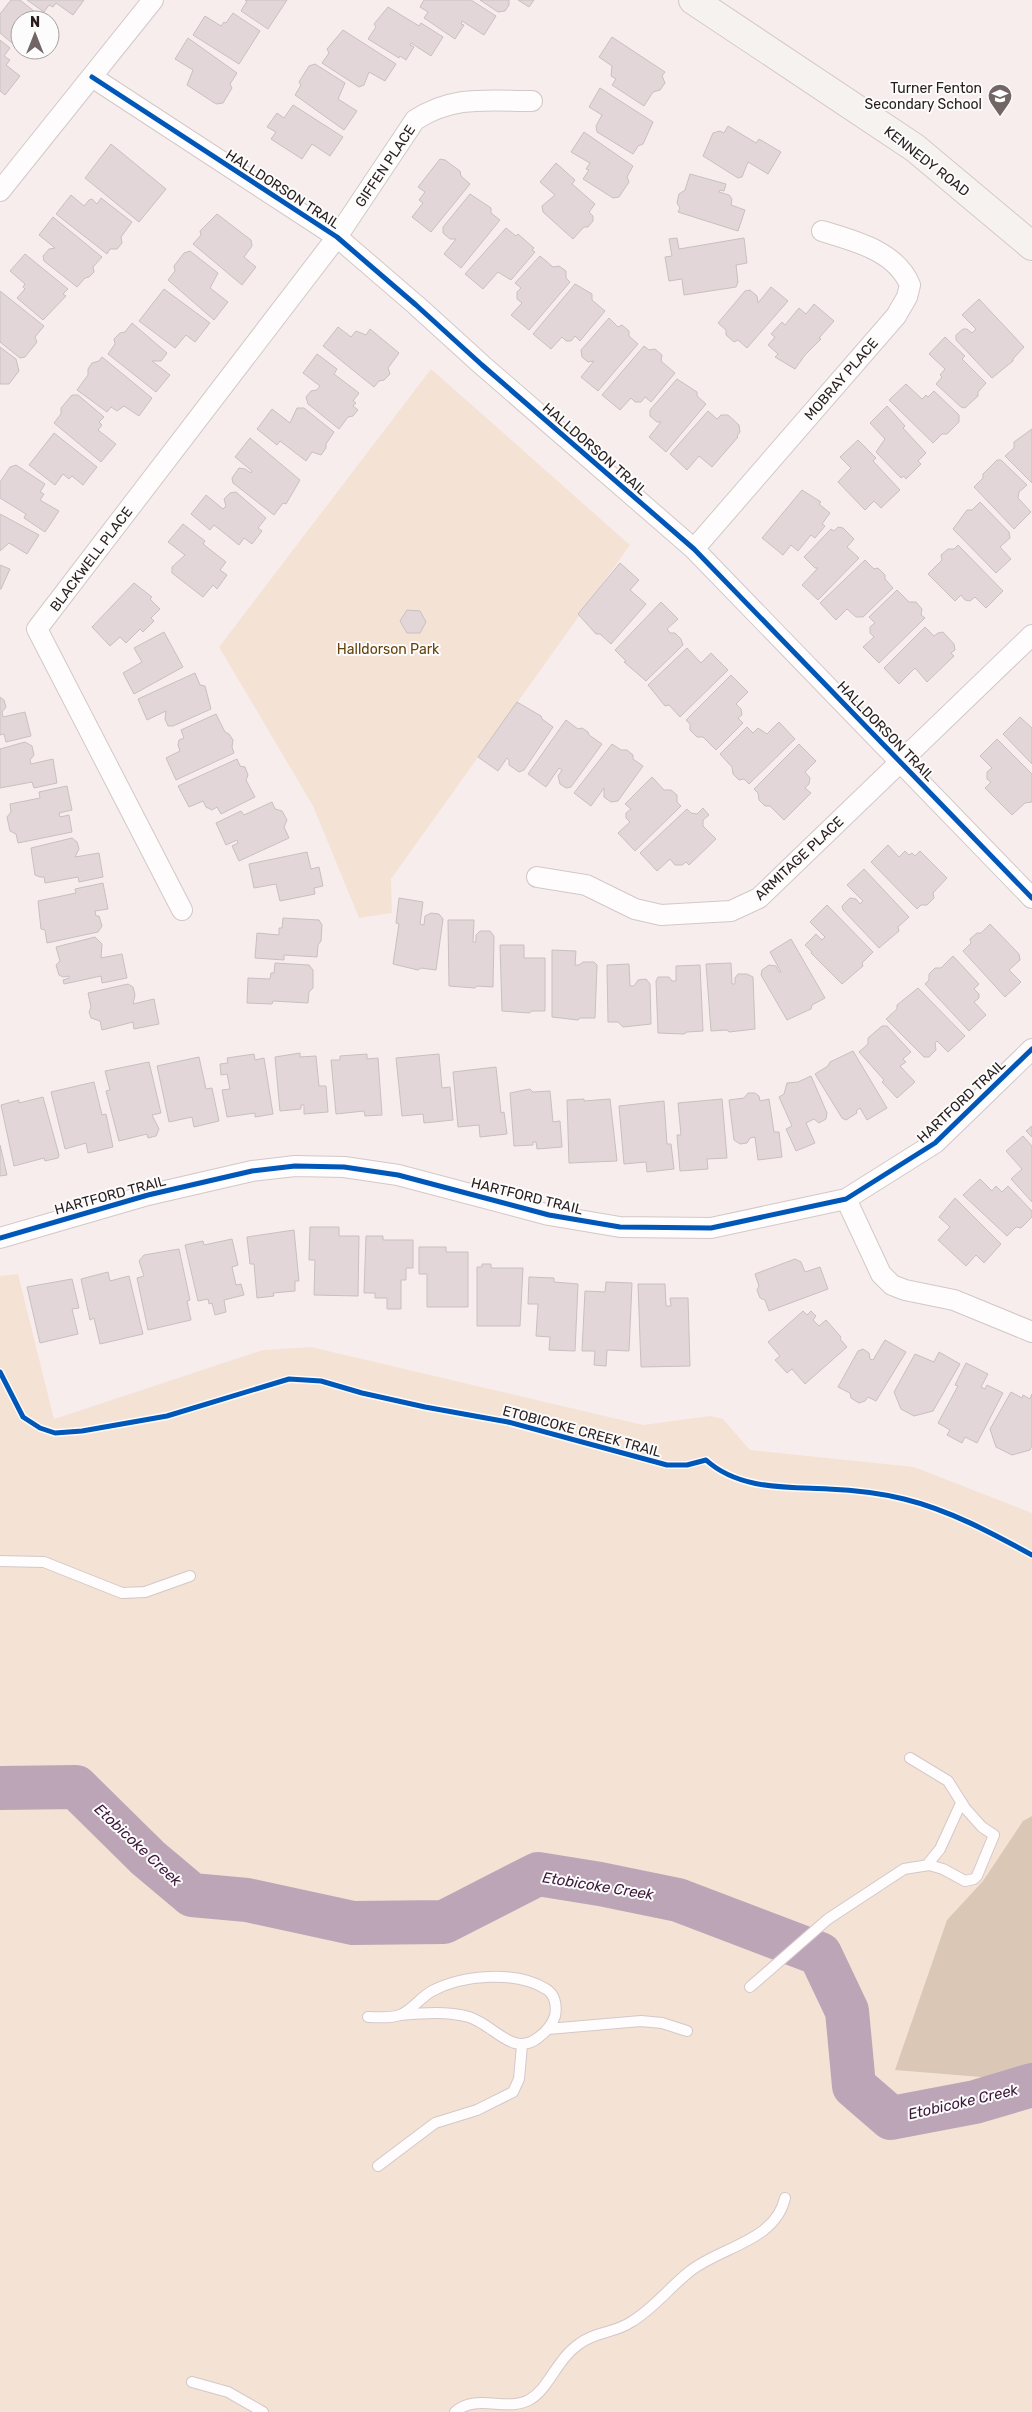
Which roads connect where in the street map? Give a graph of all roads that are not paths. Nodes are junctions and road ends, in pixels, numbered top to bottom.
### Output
1 (154, 0) edge
2 (693, 0) edge
3 (92, 76) junction
4 (532, 101) dead end
5 (0, 192) edge
6 (822, 231) dead end
7 (337, 237) junction
8 (1032, 246) edge
9 (694, 549) junction
10 (1032, 635) edge
11 (900, 763) junction
12 (537, 877) dead end
13 (1032, 898) edge
14 (182, 910) dead end
15 (1032, 1048) edge
16 (846, 1199) junction
17 (0, 1238) edge
18 (1032, 1332) edge
19 (0, 1560) edge
20 (190, 1576) dead end
21 (910, 1758) dead end
22 (961, 1803) junction
23 (927, 1865) junction
24 (750, 1987) dead end
25 (401, 2015) junction
26 (368, 2017) dead end
27 (548, 2029) junction
28 (687, 2031) dead end
29 (522, 2045) junction
30 (378, 2166) dead end
31 (784, 2198) dead end
32 (192, 2382) dead end
33 (263, 2412) edge
34 (456, 2412) edge

1 - 3 street
2 - 8 main road, KENNEDY ROAD
3 - 5 street
3 - 7 street, HALLDORSON TRAIL
4 - 7 street, GIFFEN PLACE
6 - 9 street, MOBRAY PLACE
7 - 9 street, HALLDORSON TRAIL
7 - 14 street, BLACKWELL PLACE
9 - 11 street, HALLDORSON TRAIL
10 - 11 street, ARMITAGE PLACE
11 - 12 street, ARMITAGE PLACE
11 - 13 street, HALLDORSON TRAIL
15 - 16 street, HARTFORD TRAIL
16 - 17 street, HARTFORD TRAIL
16 - 18 street
19 - 20 lane
21 - 22 lane
22 - 23 lane
22 - 23 lane
23 - 24 lane
25 - 26 lane
25 - 27 lane
25 - 29 lane
27 - 28 lane
27 - 29 lane
29 - 30 lane
31 - 34 lane
32 - 33 lane

